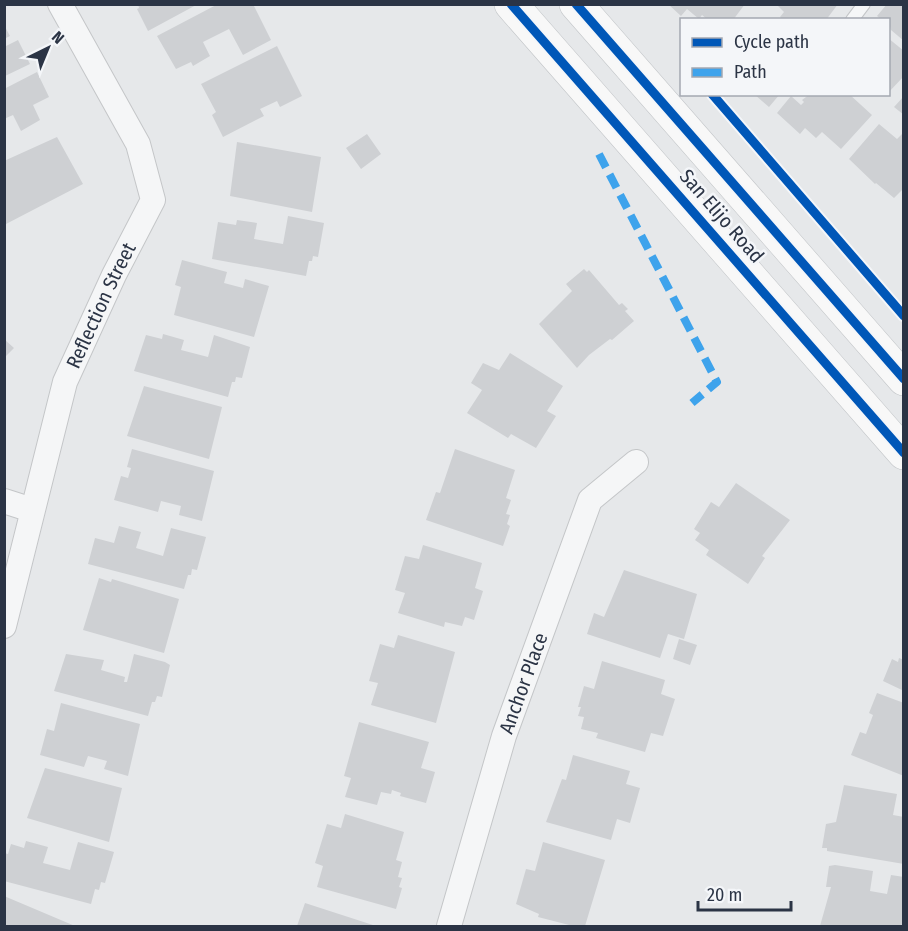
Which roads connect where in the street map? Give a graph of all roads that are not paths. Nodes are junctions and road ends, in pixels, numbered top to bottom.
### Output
1 (60, 4) edge
2 (511, 4) edge
3 (576, 4) edge
4 (864, 4) edge
5 (854, 18) edge
6 (903, 379) edge
7 (903, 453) edge
8 (636, 462) dead end
9 (4, 501) edge
10 (32, 510) junction
11 (4, 626) edge
12 (449, 927) edge

1 - 10 street, Reflection Street
2 - 7 main road, San Elijo Road
3 - 6 main road, San Elijo Road
4 - 5 lane
8 - 12 street, Anchor Place
9 - 10 street
10 - 11 street, Reflection Street

